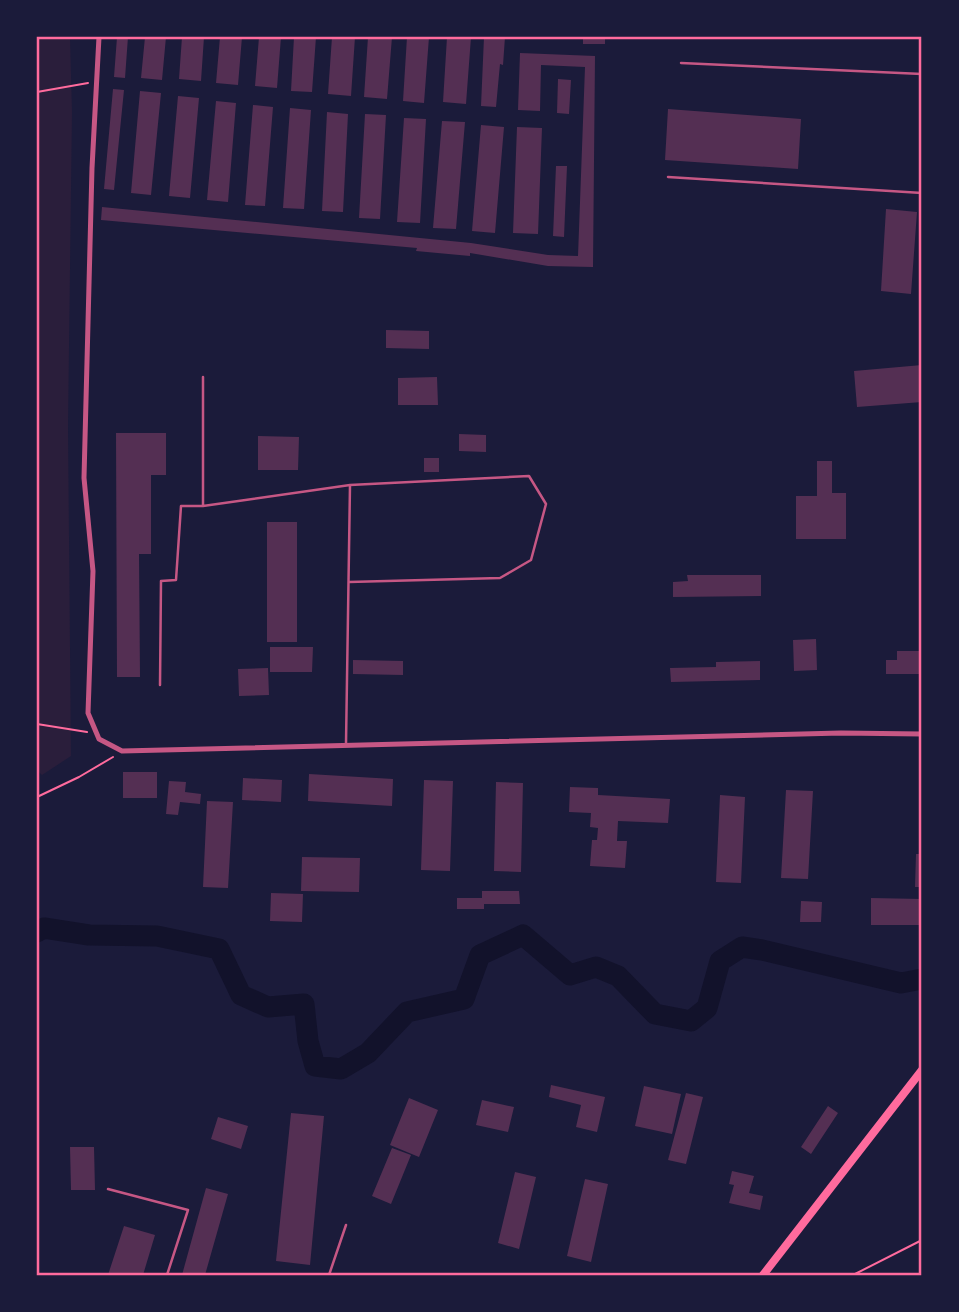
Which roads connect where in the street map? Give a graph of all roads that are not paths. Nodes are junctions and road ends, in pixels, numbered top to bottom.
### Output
1 (99, 37) edge
2 (681, 63) dead end
3 (922, 74) edge
4 (668, 177) dead end
5 (922, 193) edge
6 (203, 377) dead end
7 (350, 485) junction
8 (203, 506) junction
9 (349, 582) junction
10 (160, 685) dead end
11 (922, 734) edge
12 (346, 744) junction
13 (922, 1069) edge
14 (108, 1189) dead end
15 (346, 1226) dead end
16 (167, 1275) edge
17 (330, 1275) edge
18 (763, 1275) edge

1 - 12 street
2 - 3 lane
4 - 5 lane
6 - 8 lane
7 - 8 lane
7 - 9 lane
7 - 9 lane
8 - 10 lane
9 - 12 lane
11 - 12 street
13 - 18 main road
14 - 16 lane
15 - 17 lane

